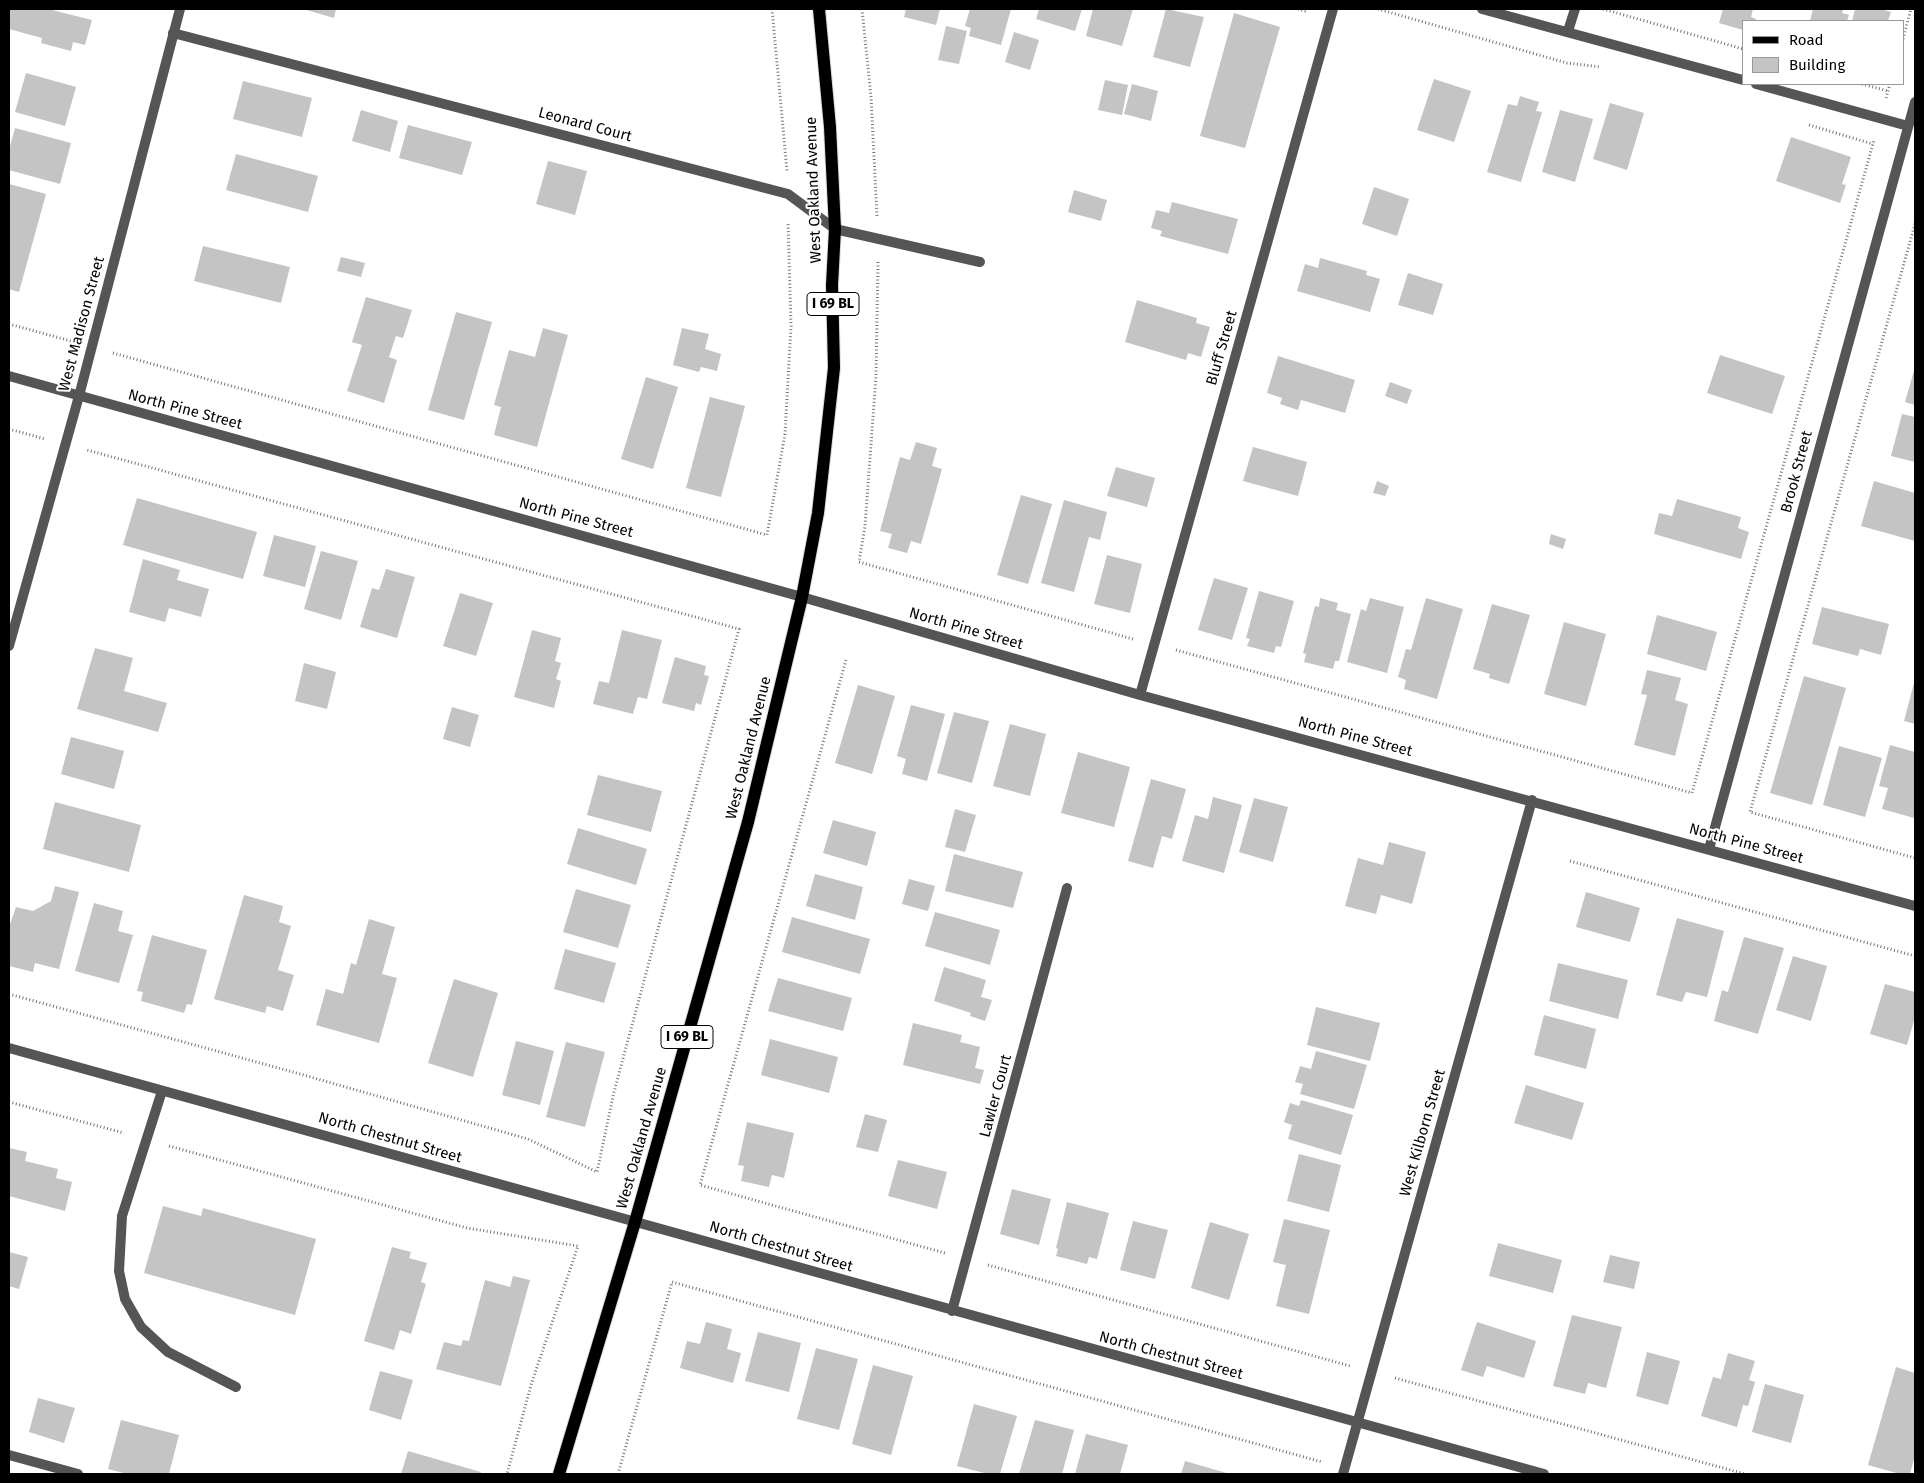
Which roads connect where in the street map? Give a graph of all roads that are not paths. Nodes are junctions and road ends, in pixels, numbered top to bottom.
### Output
1 (180, 9) edge
2 (819, 9) edge
3 (1333, 9) edge
4 (1482, 9) edge
5 (1575, 9) edge
6 (1568, 31) junction
7 (173, 32) junction
8 (1742, 80) edge
9 (1760, 85) edge
10 (1915, 102) edge
11 (1908, 126) junction
12 (835, 229) junction
13 (980, 262) dead end
14 (9, 376) edge
15 (78, 396) junction
16 (802, 597) junction
17 (9, 646) edge
18 (1140, 695) junction
19 (1532, 800) junction
20 (1709, 849) junction
21 (1068, 888) dead end
22 (1915, 906) edge
23 (9, 1048) edge
24 (162, 1091) junction
25 (635, 1222) junction
26 (952, 1311) junction
27 (236, 1387) dead end
28 (1358, 1423) junction
29 (9, 1455) edge
30 (1344, 1471) edge
31 (78, 1474) edge
32 (559, 1474) edge
33 (1544, 1474) edge

1 - 7 street, West Madison Street
2 - 12 main road, West Oakland Avenue / I 69 BL
3 - 18 street, Bluff Street
4 - 6 street
5 - 6 street
6 - 8 street
7 - 12 street, Leonard Court
7 - 15 street, West Madison Street
9 - 11 street
10 - 11 street, Brook Street
11 - 20 street, Brook Street
12 - 13 street, Leonard Court
12 - 16 main road, West Oakland Avenue / I 69 BL
14 - 15 street, North Pine Street
15 - 16 street, North Pine Street
15 - 17 street, West Madison Street
16 - 18 street, North Pine Street
16 - 25 main road, West Oakland Avenue / I 69 BL
18 - 19 street, North Pine Street
19 - 20 street, North Pine Street
19 - 28 street, West Kilborn Street
20 - 22 street, North Pine Street
21 - 26 street, Lawler Court
23 - 24 street, North Chestnut Street
24 - 25 street, North Chestnut Street
24 - 27 street
25 - 26 street, North Chestnut Street
25 - 32 main road, West Oakland Avenue / I 69 BL
26 - 28 street, North Chestnut Street
28 - 30 street, West Kilborn Street
28 - 33 street, North Chestnut Street
29 - 31 street

